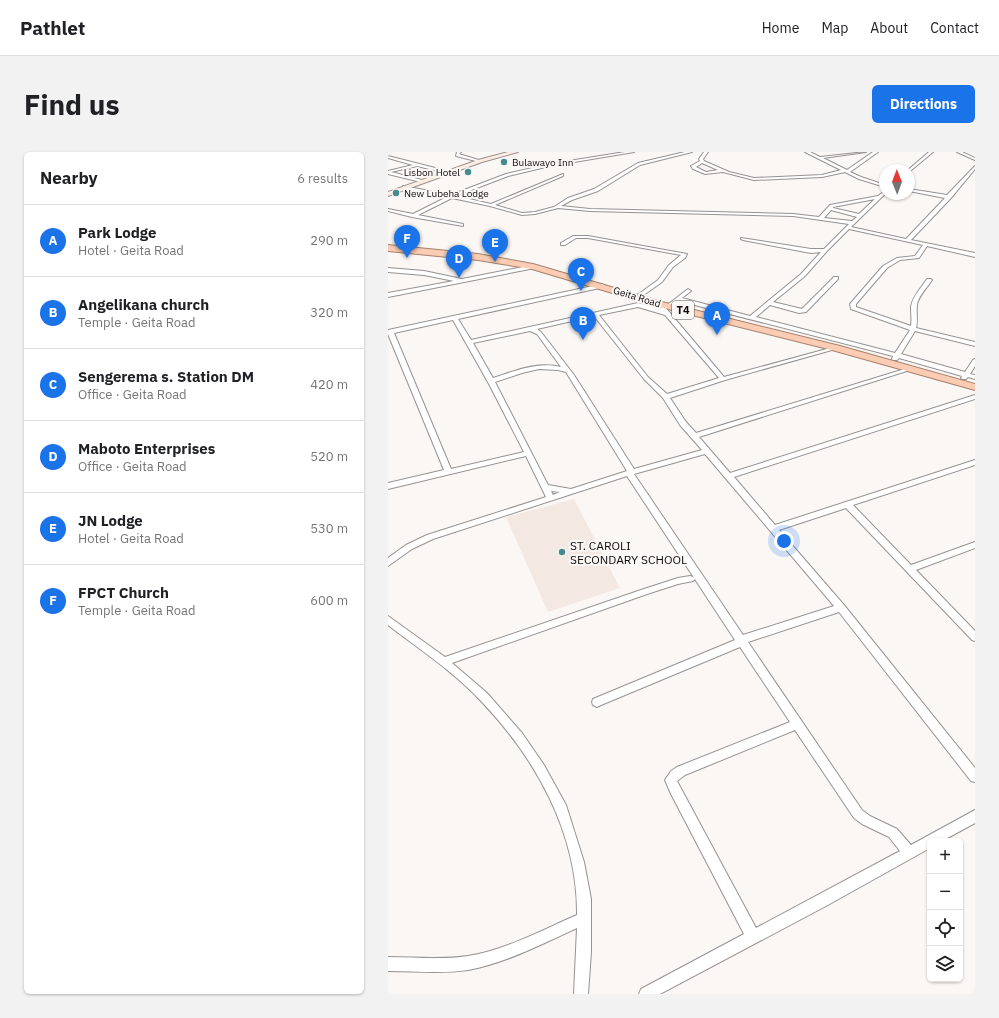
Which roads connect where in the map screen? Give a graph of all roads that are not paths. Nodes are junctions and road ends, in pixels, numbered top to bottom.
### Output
1 (460, 152) edge
2 (515, 152) edge
3 (607, 152) edge
4 (632, 152) edge
5 (690, 152) edge
6 (706, 152) edge
7 (807, 152) edge
8 (864, 152) edge
9 (876, 152) edge
10 (931, 152) edge
11 (959, 152) edge
12 (611, 155) junction
13 (388, 157) edge
14 (818, 158) junction
15 (975, 159) edge
16 (480, 161) junction
17 (702, 162) junction
18 (416, 164) junction
19 (915, 166) edge
20 (975, 167) edge
21 (724, 171) junction
22 (388, 172) edge
23 (446, 172) junction
24 (846, 172) junction
25 (562, 175) dead end
26 (966, 176) junction
27 (975, 178) edge
28 (421, 181) junction
29 (879, 184) edge
30 (405, 186) junction
31 (915, 191) edge
32 (388, 194) edge
33 (452, 196) junction
34 (879, 197) edge
35 (948, 197) junction
36 (879, 198) edge
37 (491, 205) junction
38 (555, 207) junction
39 (829, 208) junction
40 (388, 210) edge
41 (412, 216) junction
42 (860, 216) junction
43 (820, 219) junction
44 (854, 223) junction
45 (461, 225) dead end
46 (849, 228) junction
47 (743, 239) dead end
48 (908, 240) junction
49 (563, 244) dead end
50 (926, 244) junction
51 (388, 248) edge
52 (825, 250) junction
53 (975, 255) edge
54 (533, 267) junction
55 (388, 270) edge
56 (836, 278) dead end
57 (464, 280) junction
58 (929, 280) dead end
59 (602, 286) junction
60 (688, 291) dead end
61 (388, 295) edge
62 (638, 297) junction
63 (678, 299) junction
64 (770, 303) junction
65 (665, 308) junction
66 (596, 315) junction
67 (454, 317) junction
68 (751, 318) junction
69 (532, 329) junction
70 (913, 329) junction
71 (389, 332) edge
72 (471, 342) junction
73 (975, 344) edge
74 (836, 348) junction
75 (895, 360) junction
76 (975, 361) edge
77 (910, 369) junction
78 (568, 371) junction
79 (975, 377) edge
80 (723, 379) junction
81 (964, 379) junction
82 (491, 381) junction
83 (975, 387) edge
84 (666, 397) junction
85 (975, 398) edge
86 (695, 436) junction
87 (707, 451) junction
88 (529, 453) junction
89 (975, 462) edge
90 (448, 471) junction
91 (631, 473) junction
92 (729, 476) junction
93 (388, 486) edge
94 (545, 487) junction
95 (571, 492) junction
96 (551, 498) junction
97 (848, 505) junction
98 (773, 529) junction
99 (975, 545) edge
100 (388, 563) edge
101 (909, 569) junction
102 (690, 579) dead end
103 (841, 608) junction
104 (388, 620) edge
105 (975, 637) edge
106 (741, 641) junction
107 (444, 662) junction
108 (596, 702) dead end
109 (797, 724) junction
110 (975, 778) edge
111 (975, 816) edge
112 (909, 852) junction
113 (585, 918) junction
114 (753, 937) junction
115 (388, 964) edge
116 (581, 994) edge
117 (646, 994) edge

1 - 16 street
2 - 16 main road
3 - 12 street
4 - 12 street
5 - 38 street
6 - 17 street
7 - 14 street
8 - 14 street
9 - 24 street
10 - 19 street
11 - 15 street
12 - 33 street
13 - 18 street
14 - 24 street
16 - 23 main road
17 - 21 street
17 - 21 street
18 - 22 street
18 - 23 street
20 - 26 street
21 - 24 street
22 - 28 street
23 - 28 main road
24 - 29 street
25 - 37 street
26 - 27 street
26 - 35 street
28 - 30 main road
30 - 32 main road
30 - 33 street
31 - 35 street
33 - 37 street
33 - 41 street
34 - 39 street
35 - 48 street
36 - 42 street
37 - 38 street
38 - 43 street
39 - 42 street
39 - 43 street
40 - 41 street
41 - 45 street
42 - 44 street
43 - 44 street
44 - 46 street
46 - 48 street
46 - 52 street
47 - 52 street
48 - 50 street
49 - 62 street
50 - 53 street
50 - 70 street
51 - 54 highway, Geita Road / T4
52 - 64 street
54 - 57 street
54 - 59 highway, Geita Road / T4
55 - 57 street
56 - 64 street
57 - 61 street
58 - 70 street
59 - 62 highway, Geita Road / T4
59 - 67 street
60 - 63 street
62 - 65 highway, Geita Road / T4
63 - 65 street
63 - 68 street
64 - 68 street
65 - 66 street
65 - 74 highway, Geita Road / T4
65 - 80 street
66 - 69 street
66 - 84 street
67 - 71 street
67 - 72 street
68 - 75 street
69 - 72 street
69 - 78 street
70 - 73 street
70 - 75 street
71 - 90 street
72 - 82 street
74 - 75 highway, Geita Road / T4
74 - 80 street
75 - 77 highway, Geita Road / T4
75 - 81 street
76 - 81 street
77 - 81 highway, Geita Road / T4
77 - 86 street
78 - 82 street
78 - 91 street
79 - 81 street
80 - 84 street
81 - 83 highway, Geita Road / T4
82 - 88 street
84 - 86 street
85 - 92 street
86 - 87 street
87 - 91 street
87 - 92 street
88 - 90 street
88 - 94 street
89 - 97 street
90 - 93 street
91 - 95 street
91 - 106 street
92 - 98 street
94 - 95 street
94 - 96 street
95 - 96 street
96 - 100 street
97 - 98 street
97 - 101 street
98 - 103 street
99 - 101 street
101 - 105 street
102 - 107 street
103 - 106 street
103 - 110 street
104 - 107 street
106 - 108 street
106 - 109 street
107 - 113 street
109 - 112 street
109 - 114 street
111 - 112 street
112 - 114 street
113 - 115 street
113 - 116 street
114 - 117 street

